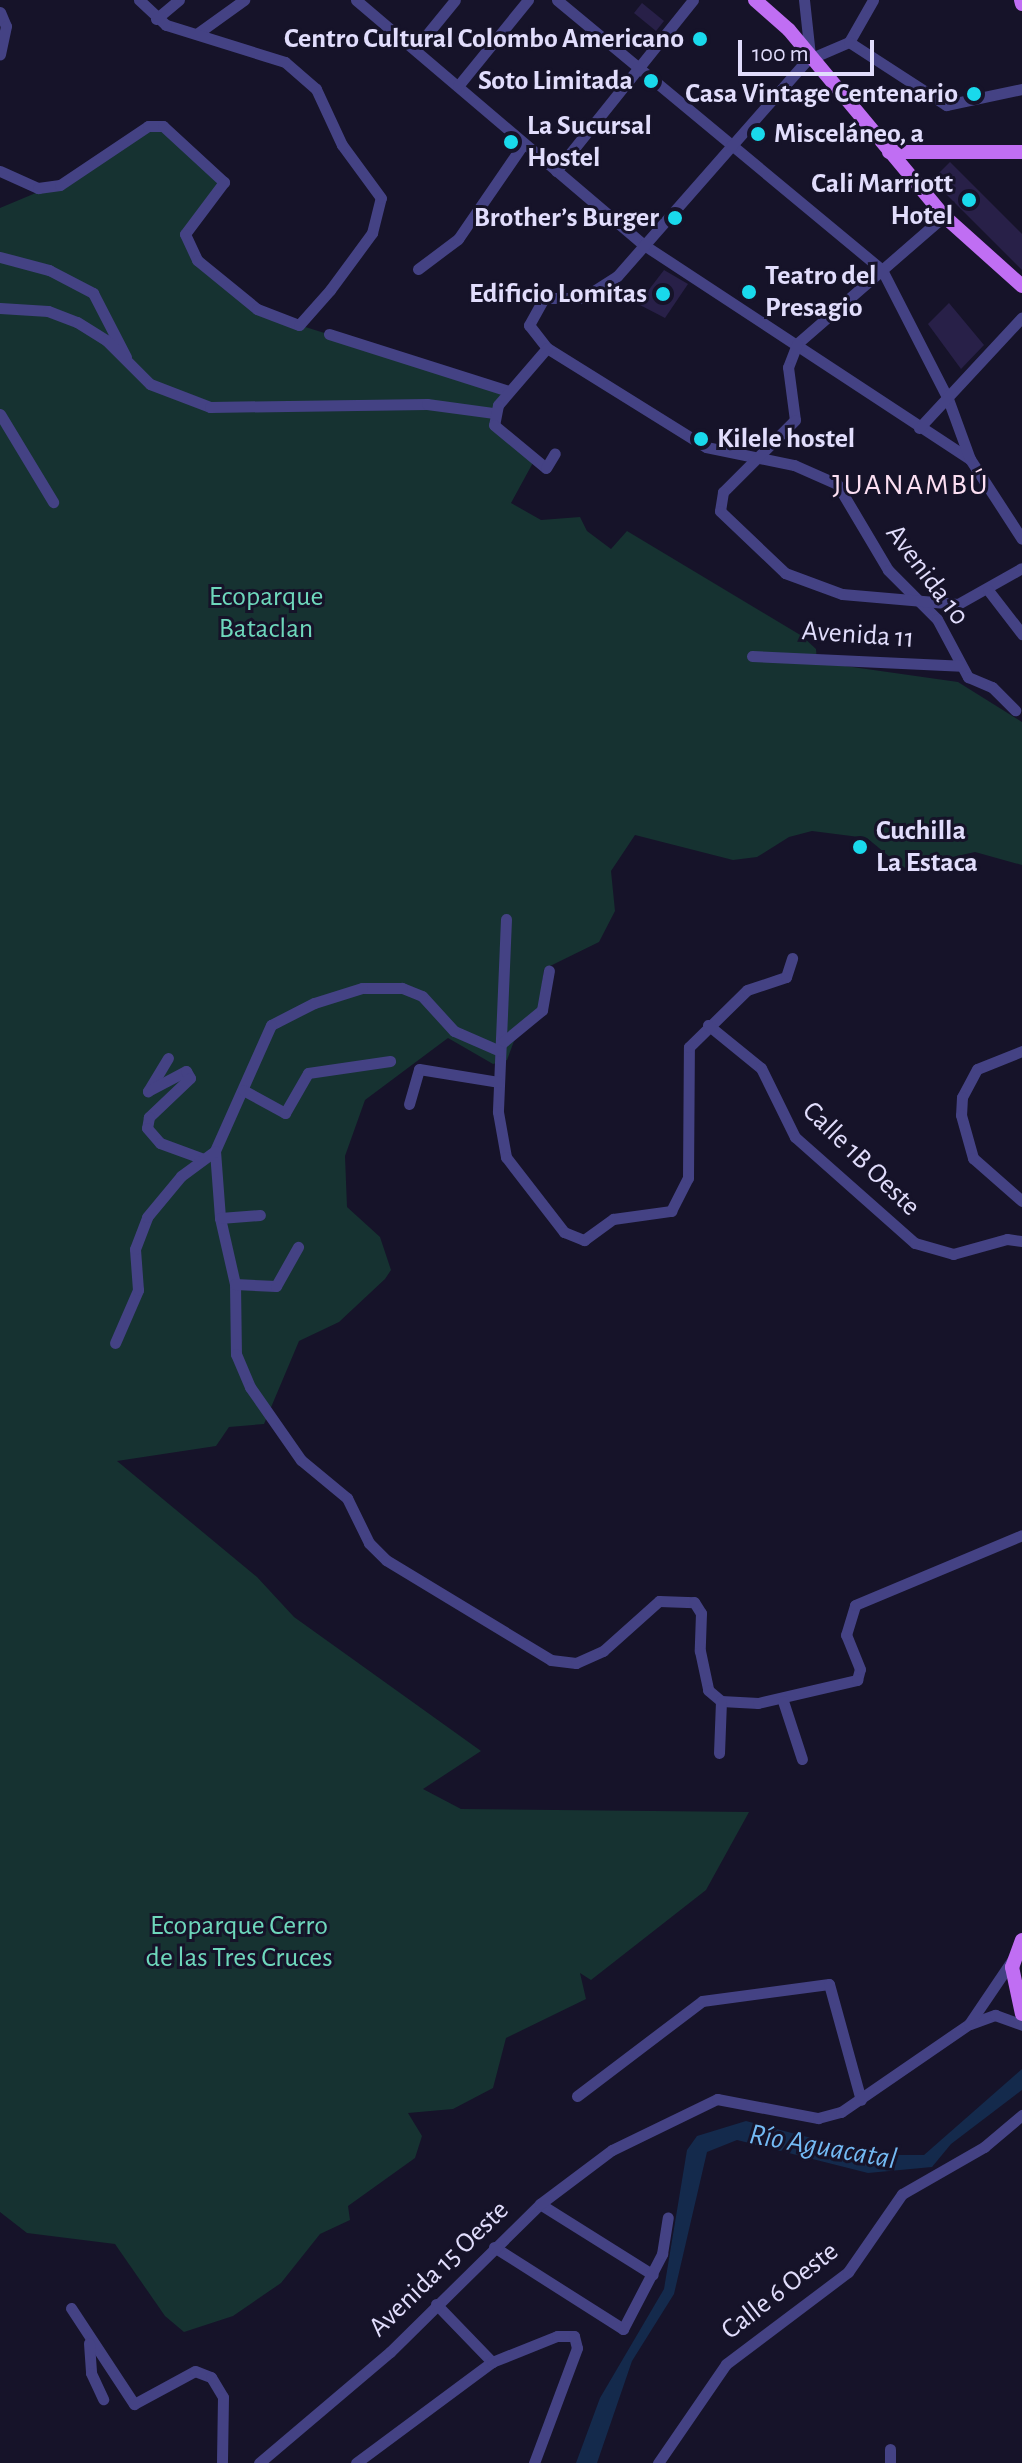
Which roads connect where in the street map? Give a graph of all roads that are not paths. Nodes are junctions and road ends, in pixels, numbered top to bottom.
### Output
1 (139, 0) edge
2 (179, 0) edge
3 (244, 0) edge
4 (356, 0) edge
5 (455, 0) edge
6 (528, 0) edge
7 (557, 0) edge
8 (693, 0) edge
9 (755, 0) edge
10 (804, 0) edge
11 (873, 0) edge
12 (0, 12) edge
13 (156, 19) junction
14 (198, 33) junction
15 (849, 42) junction
16 (415, 49) junction
17 (0, 54) edge
18 (810, 57) junction
19 (637, 69) junction
20 (458, 86) junction
21 (1022, 89) edge
22 (524, 143) junction
23 (731, 144) junction
24 (889, 152) junction
25 (1022, 152) edge
26 (0, 171) edge
27 (556, 171) junction
28 (944, 216) junction
29 (644, 245) junction
30 (0, 257) edge
31 (418, 269) dead end
32 (882, 270) junction
33 (1022, 286) edge
34 (0, 308) edge
35 (1022, 317) edge
36 (329, 334) dead end
37 (797, 344) junction
38 (547, 348) junction
39 (127, 362) junction
40 (514, 386) junction
41 (948, 399) junction
42 (494, 413) junction
43 (0, 414) edge
44 (919, 428) junction
45 (555, 453) dead end
46 (970, 459) junction
47 (760, 460) junction
48 (53, 502) dead end
49 (1022, 539) edge
50 (1022, 568) edge
51 (988, 590) junction
52 (923, 604) junction
53 (1022, 634) edge
54 (752, 656) dead end
55 (961, 666) junction
56 (1015, 710) dead end
57 (506, 919) dead end
58 (792, 958) dead end
59 (549, 971) dead end
60 (708, 1025) junction
61 (501, 1047) junction
62 (1022, 1051) edge
63 (168, 1058) dead end
64 (390, 1061) dead end
65 (498, 1082) junction
66 (243, 1090) junction
67 (409, 1104) dead end
68 (215, 1151) junction
69 (201, 1158) junction
70 (1022, 1201) edge
71 (260, 1215) dead end
72 (220, 1218) junction
73 (1022, 1241) edge
74 (298, 1247) dead end
75 (235, 1284) junction
76 (115, 1343) dead end
77 (1022, 1535) edge
78 (721, 1701) junction
79 (783, 1701) junction
80 (719, 1753) dead end
81 (802, 1759) dead end
82 (1019, 1947) edge
83 (1022, 2014) edge
84 (969, 2024) junction
85 (1022, 2025) edge
86 (577, 2096) dead end
87 (861, 2100) junction
88 (1022, 2115) edge
89 (540, 2204) junction
90 (668, 2217) dead end
91 (494, 2247) junction
92 (653, 2275) junction
93 (436, 2304) junction
94 (71, 2308) dead end
95 (89, 2342) junction
96 (492, 2362) junction
97 (103, 2399) dead end
98 (890, 2449) dead end
99 (222, 2463) edge
100 (259, 2463) edge
101 (356, 2463) edge
102 (534, 2463) edge
103 (658, 2463) edge
104 (890, 2463) edge

1 - 13 street
2 - 13 street
3 - 14 street
4 - 16 street
5 - 16 street
6 - 20 street
7 - 19 street
8 - 19 street
9 - 18 main road
10 - 18 street
11 - 15 street
12 - 17 street
13 - 14 street
14 - 26 street
15 - 18 street
15 - 21 street
16 - 20 street
18 - 23 street
18 - 24 main road
19 - 23 street
19 - 27 street
20 - 22 street
22 - 27 street
22 - 31 street
23 - 29 street
23 - 32 street
24 - 25 main road
24 - 28 main road
27 - 29 street
28 - 32 street
28 - 33 main road
29 - 37 street
29 - 38 street
30 - 39 street
32 - 37 street
32 - 41 street
34 - 39 street
35 - 41 street
36 - 40 street
37 - 44 street
37 - 47 street
38 - 40 street
38 - 47 street, Avenida 10
39 - 42 street
40 - 42 street
41 - 44 street
41 - 46 street
42 - 45 street
43 - 48 street
44 - 46 street
46 - 49 street
47 - 52 street, Avenida 10
47 - 52 street, Avenida 11
50 - 51 street, Avenida 11
51 - 52 street, Avenida 11
51 - 53 street
52 - 55 street, Avenida 10
54 - 55 street, Avenida 11
55 - 56 street, Avenida 10
57 - 61 street
58 - 60 street
59 - 61 street
60 - 65 street
60 - 73 street, Calle 1B Oeste
61 - 65 street
61 - 66 street
62 - 70 street
63 - 69 street
64 - 66 street
65 - 67 street
66 - 68 street
68 - 69 street
68 - 72 street
69 - 76 street
71 - 72 street
72 - 75 street
74 - 75 street
75 - 78 street
77 - 79 street
78 - 79 street
78 - 80 street
79 - 81 street
82 - 83 main road
82 - 84 street
84 - 85 street
84 - 87 street, Avenida 15 Oeste
86 - 87 street
87 - 89 street, Avenida 15 Oeste
88 - 103 street, Calle 6 Oeste
89 - 91 street, Avenida 15 Oeste
89 - 92 street
90 - 92 street
91 - 92 street
91 - 93 street, Avenida 15 Oeste
93 - 96 street
93 - 100 street, Avenida 15 Oeste
94 - 95 street
95 - 97 street
95 - 99 street
96 - 101 street
96 - 102 street
98 - 104 street

